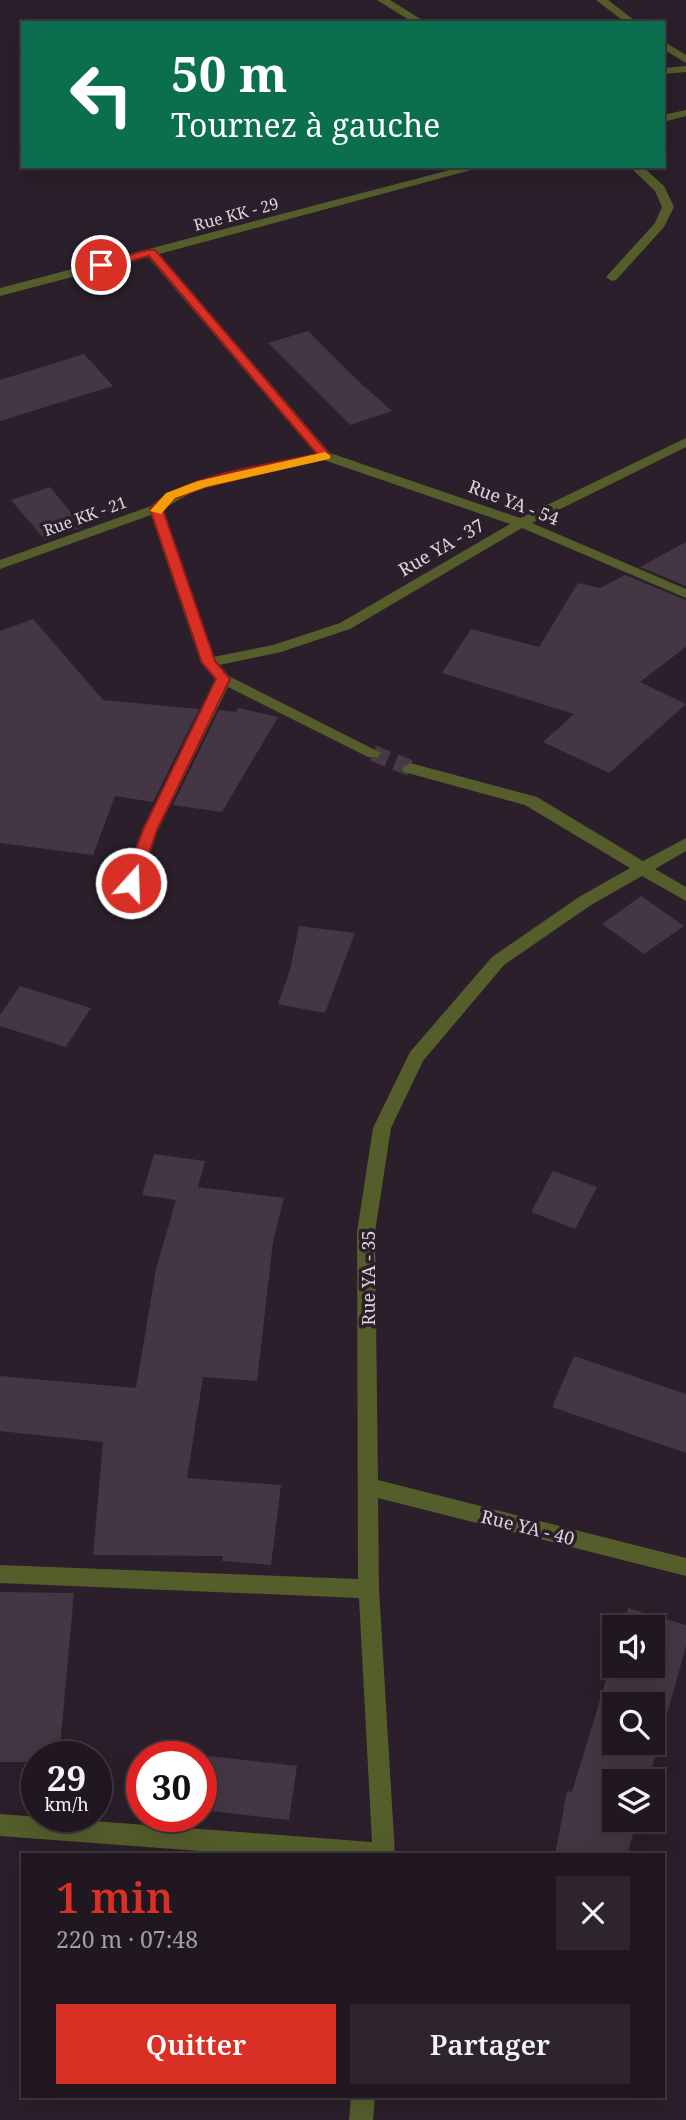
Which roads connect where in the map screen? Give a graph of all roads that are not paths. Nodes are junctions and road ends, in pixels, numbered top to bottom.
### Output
1 (382, 0) edge
2 (601, 0) edge
3 (419, 21) edge
4 (630, 21) edge
5 (665, 45) edge
6 (686, 60) edge
7 (686, 69) edge
8 (665, 71) edge
9 (686, 113) edge
10 (665, 118) edge
11 (472, 168) edge
12 (637, 168) edge
13 (151, 252) junction
14 (612, 278) dead end
15 (0, 292) edge
16 (686, 442) edge
17 (325, 456) junction
18 (156, 509) junction
19 (521, 523) junction
20 (0, 565) edge
21 (686, 594) edge
22 (208, 663) junction
23 (224, 679) junction
24 (373, 753) tunnel mouth
25 (410, 768) tunnel mouth
26 (686, 844) edge
27 (643, 868) junction
28 (131, 883) dead end
29 (686, 895) edge
30 (370, 1487) junction
31 (686, 1567) edge
32 (0, 1574) edge
33 (369, 1589) junction
34 (0, 1825) edge
35 (358, 1853) edge
36 (384, 1853) edge
37 (363, 2098) edge
38 (361, 2120) edge

1 - 3 street
2 - 4 street
5 - 6 street
7 - 8 street
9 - 10 street
11 - 13 street, Rue KK - 29
12 - 14 street
13 - 15 street, Rue KK - 29
13 - 17 street
16 - 19 street, Rue YA - 37
17 - 18 street, Rue KK - 21
17 - 19 street, Rue YA - 54
18 - 20 street, Rue KK - 21
18 - 22 street
19 - 21 street, Rue YA - 54
19 - 22 street, Rue YA - 37
22 - 23 street
23 - 24 street
23 - 28 street
25 - 27 street
26 - 27 street, Rue YA - 35
27 - 29 street
27 - 30 street, Rue YA - 35
30 - 31 street, Rue YA - 40
30 - 33 street, Rue YA - 35
32 - 33 street
33 - 36 street, Rue YA - 35
34 - 35 street
37 - 38 street

